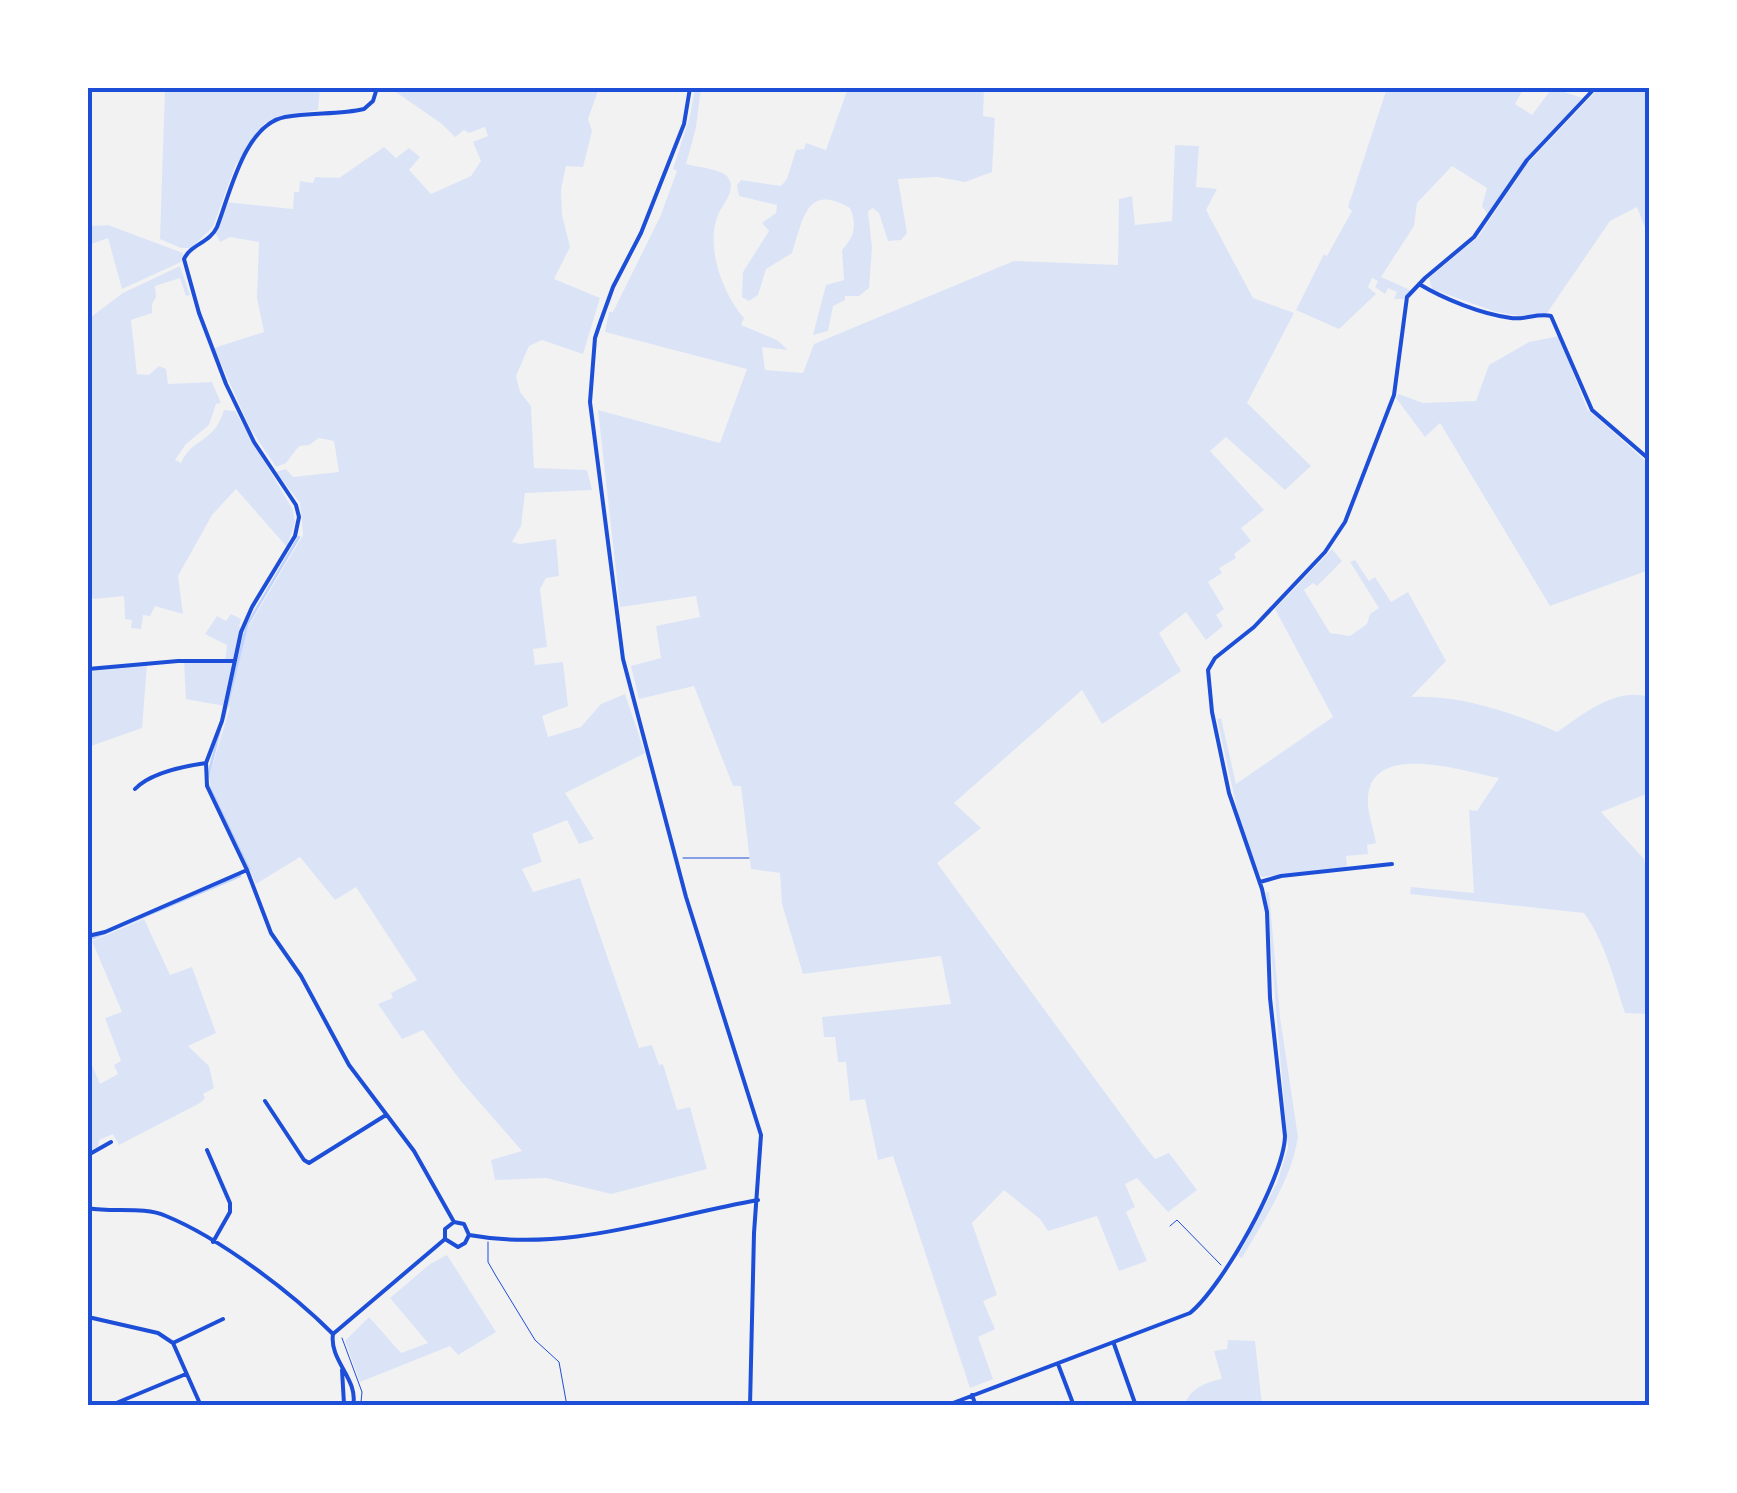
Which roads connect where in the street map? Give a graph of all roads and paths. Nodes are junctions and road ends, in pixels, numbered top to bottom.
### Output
1 (377, 88) edge
2 (690, 88) edge
3 (1594, 88) edge
4 (1419, 284) junction
5 (1650, 460) edge
6 (234, 661) junction
7 (88, 669) edge
8 (206, 764) junction
9 (135, 789) dead end
10 (675, 858) junction
11 (749, 858) dead end
12 (1392, 864) dead end
13 (247, 870) junction
14 (1260, 882) junction
15 (88, 936) edge
16 (265, 1101) dead end
17 (386, 1115) junction
18 (112, 1142) dead end
19 (207, 1150) dead end
20 (88, 1155) edge
21 (758, 1200) junction
22 (88, 1208) edge
23 (454, 1222) junction
24 (1170, 1226) dead end
25 (469, 1236) junction
26 (488, 1239) junction
27 (445, 1240) junction
28 (212, 1242) junction
29 (1225, 1267) junction
30 (88, 1318) edge
31 (223, 1319) dead end
32 (336, 1332) junction
33 (173, 1343) junction
34 (1114, 1343) junction
35 (1058, 1364) junction
36 (342, 1370) junction
37 (186, 1374) junction
38 (972, 1396) junction
39 (1650, 1403) edge
40 (352, 1405) edge
41 (109, 1406) edge
42 (201, 1406) edge
43 (333, 1406) edge
44 (567, 1406) edge
45 (750, 1406) edge
46 (945, 1406) edge
47 (976, 1406) edge
48 (1074, 1406) edge
49 (1136, 1406) edge
50 (1584, 1406) edge
51 (1604, 1406) edge
52 (1633, 1406) edge

1 - 6 street
2 - 10 street
3 - 4 street
4 - 5 street
4 - 14 street
6 - 7 street
6 - 8 street
8 - 9 street
8 - 13 street
10 - 11 path
10 - 21 street
12 - 14 street
13 - 15 street
13 - 17 street
14 - 29 street
16 - 17 street
17 - 23 street
18 - 20 street
19 - 28 street
21 - 26 street
21 - 45 street
22 - 28 street
23 - 25 street
23 - 27 street
24 - 29 path
25 - 26 street
25 - 27 street
26 - 44 lane
27 - 32 street
28 - 32 street
29 - 34 street
30 - 33 street
31 - 33 street
32 - 36 street
32 - 40 path
33 - 37 street
34 - 35 street
34 - 49 street
35 - 38 street
35 - 48 street
36 - 40 street
36 - 40 street
37 - 41 street
37 - 42 street
38 - 46 street
38 - 47 street
39 - 52 street
40 - 43 main road
50 - 51 street

